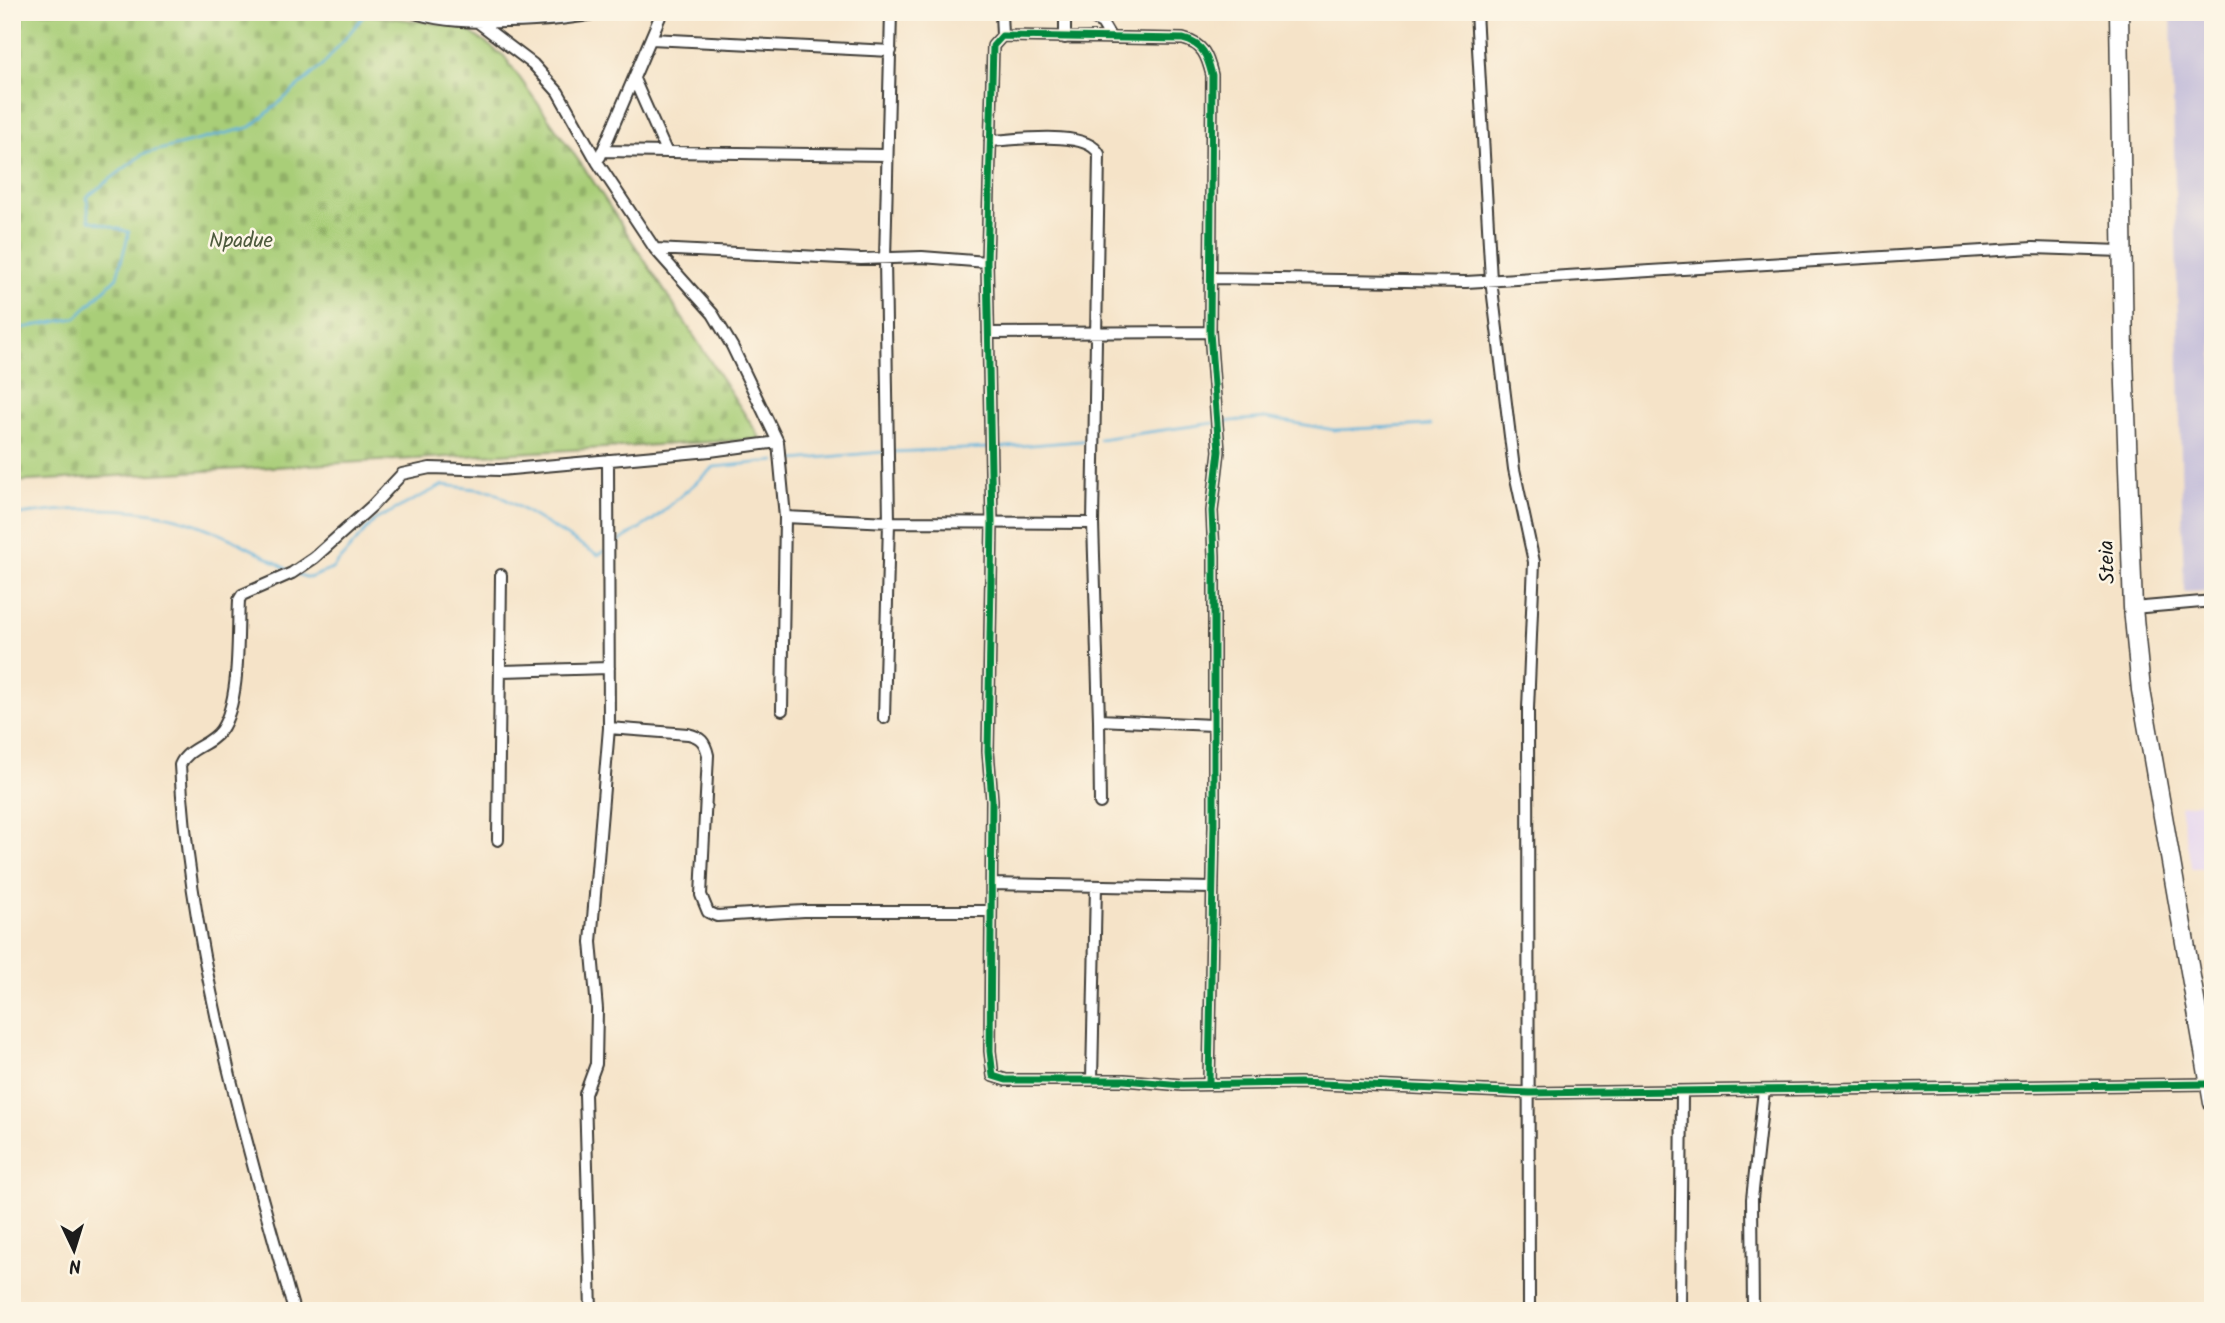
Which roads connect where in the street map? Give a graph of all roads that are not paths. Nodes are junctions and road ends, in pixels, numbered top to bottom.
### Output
1 (412, 12) edge
2 (602, 12) edge
3 (662, 12) edge
4 (891, 12) edge
5 (1001, 12) edge
6 (1065, 12) edge
7 (1082, 12) edge
8 (1476, 12) edge
9 (2119, 12) edge
10 (479, 23) junction
11 (1002, 37) junction
12 (1065, 38) junction
13 (1111, 38) junction
14 (651, 39) junction
15 (891, 51) junction
16 (634, 79) junction
17 (990, 141) junction
18 (602, 151) junction
19 (666, 151) junction
20 (887, 155) junction
21 (598, 163) junction
22 (655, 249) junction
23 (2122, 251) junction
24 (885, 259) junction
25 (987, 262) junction
26 (1210, 278) junction
27 (1491, 280) junction
28 (1210, 332) junction
29 (988, 333) junction
30 (1095, 333) junction
31 (778, 442) junction
32 (608, 460) junction
33 (785, 517) junction
34 (889, 522) junction
35 (992, 523) junction
36 (1093, 523) junction
37 (501, 575) dead end
38 (2213, 601) edge
39 (2133, 608) junction
40 (609, 668) junction
41 (502, 671) junction
42 (782, 710) dead end
43 (884, 718) dead end
44 (1099, 720) junction
45 (1213, 725) junction
46 (609, 728) junction
47 (1100, 803) dead end
48 (498, 840) dead end
49 (991, 884) junction
50 (1096, 886) junction
51 (1213, 888) junction
52 (990, 911) junction
53 (1091, 1080) junction
54 (1209, 1082) junction
55 (2209, 1084) junction
56 (1764, 1090) junction
57 (1682, 1091) junction
58 (1530, 1093) junction
59 (2213, 1103) edge
60 (293, 1311) edge
61 (591, 1311) edge
62 (1528, 1311) edge
63 (1680, 1311) edge
64 (1753, 1311) edge

1 - 10 street
2 - 10 street
3 - 14 street
4 - 15 street
5 - 11 street
6 - 12 street
7 - 13 street
8 - 27 street
9 - 23 main road, Steia
10 - 21 street
11 - 12 street
11 - 17 street
12 - 13 street
13 - 26 street
14 - 15 street
14 - 16 street
15 - 20 street
16 - 18 street
16 - 19 street
17 - 25 street
17 - 30 street
18 - 19 street
18 - 21 street
19 - 20 street
20 - 24 street
21 - 22 street
22 - 24 street
22 - 31 street
23 - 27 street
23 - 39 main road, Steia
24 - 25 street
24 - 34 street
25 - 29 street
26 - 27 street
26 - 28 street
27 - 58 street
28 - 30 street
28 - 45 street
29 - 30 street
29 - 35 street
30 - 36 street
31 - 32 street
31 - 33 street
32 - 40 street
32 - 60 street
33 - 34 street
33 - 42 street
34 - 35 street
34 - 43 street
35 - 36 street
35 - 49 street
36 - 44 street
37 - 41 street
38 - 39 street
39 - 55 main road, Steia
40 - 41 street
40 - 46 street
41 - 48 street
44 - 45 street
44 - 47 street
45 - 51 street
46 - 52 street
46 - 61 street
49 - 50 street
49 - 52 street
50 - 51 street
50 - 53 street
51 - 54 street
52 - 53 street
53 - 54 street
54 - 58 street
55 - 56 street
55 - 59 main road, Steia
56 - 57 street
56 - 64 street
57 - 58 street
57 - 63 street
58 - 62 street

